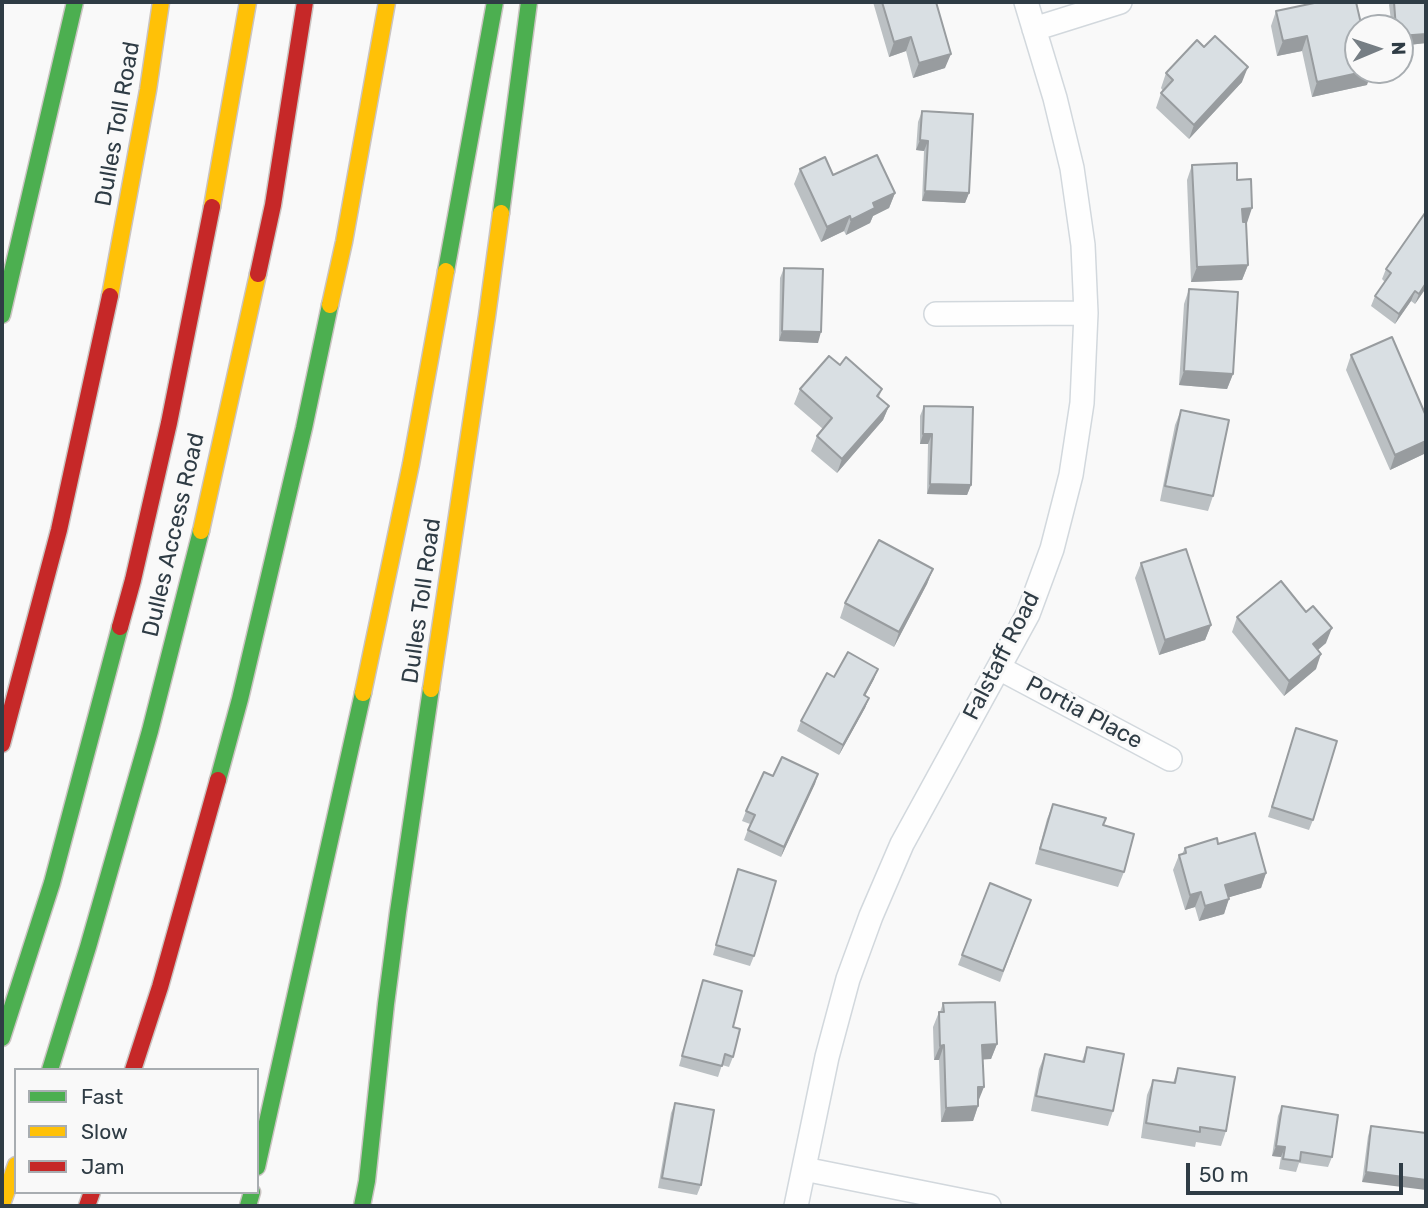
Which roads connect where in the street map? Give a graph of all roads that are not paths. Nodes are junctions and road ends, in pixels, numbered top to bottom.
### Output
1 (75, 2) edge
2 (161, 2) edge
3 (248, 2) edge
4 (305, 2) edge
5 (387, 2) edge
6 (495, 2) edge
7 (529, 2) edge
8 (1026, 2) edge
9 (1120, 2) edge
10 (1034, 29) junction
11 (1086, 313) junction
12 (936, 314) dead end
13 (2, 315) edge
14 (999, 668) junction
15 (12, 706) junction
16 (2, 737) edge
17 (2, 744) edge
18 (1170, 759) dead end
19 (386, 1004) junction
20 (2, 1037) edge
21 (51, 1068) edge
22 (134, 1068) edge
23 (259, 1158) edge
24 (353, 1169) dead end
25 (804, 1169) junction
26 (14, 1171) edge
27 (2, 1204) edge
28 (363, 1206) edge
29 (796, 1206) edge
30 (989, 1206) edge

1 - 13 highway
2 - 15 highway, Dulles Toll Road
3 - 20 highway
4 - 21 highway, Dulles Access Road
5 - 22 highway
6 - 23 highway
7 - 19 highway, Dulles Toll Road
8 - 10 street, Falstaff Road
9 - 10 street
10 - 11 street, Falstaff Road
11 - 12 street
11 - 14 street, Falstaff Road
14 - 18 street, Portia Place
14 - 25 street, Falstaff Road
15 - 16 highway
15 - 17 highway, Dulles Toll Road
19 - 24 highway
19 - 28 highway, Dulles Toll Road
25 - 29 street, Falstaff Road
25 - 30 street
26 - 27 highway

